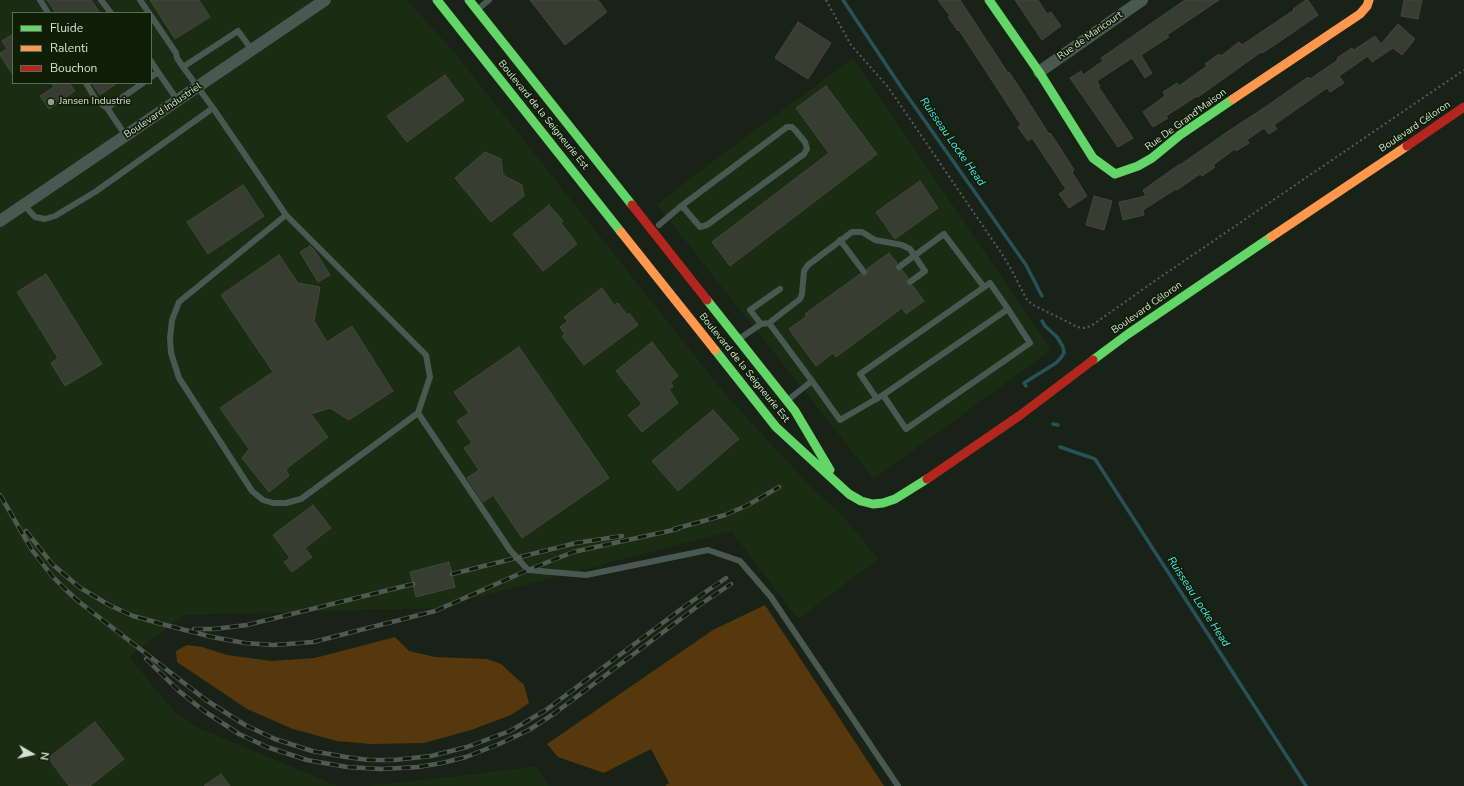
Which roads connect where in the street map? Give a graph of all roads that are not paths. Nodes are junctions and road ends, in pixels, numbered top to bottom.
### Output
1 (40, 0) edge
2 (101, 0) edge
3 (140, 0) edge
4 (325, 0) edge
5 (437, 0) edge
6 (469, 0) edge
7 (489, 0) edge
8 (988, 0) edge
9 (1142, 0) edge
10 (1369, 0) edge
11 (477, 10) junction
12 (47, 12) edge
13 (110, 12) edge
14 (148, 12) edge
15 (152, 17) edge
16 (252, 50) junction
17 (152, 63) edge
18 (183, 67) junction
19 (158, 72) junction
20 (1039, 72) junction
21 (152, 76) edge
22 (87, 84) edge
23 (142, 84) edge
24 (198, 86) junction
25 (178, 100) junction
26 (1464, 107) edge
27 (107, 108) junction
28 (213, 108) junction
29 (126, 136) junction
30 (24, 205) junction
31 (680, 207) junction
32 (286, 215) junction
33 (0, 221) edge
34 (660, 225) dead end
35 (840, 240) junction
36 (915, 256) junction
37 (899, 267) dead end
38 (864, 272) dead end
39 (910, 282) dead end
40 (984, 287) junction
41 (780, 288) dead end
42 (1008, 309) junction
43 (769, 323) junction
44 (760, 324) junction
45 (733, 344) junction
46 (719, 355) junction
47 (812, 381) junction
48 (883, 395) junction
49 (877, 399) junction
50 (787, 401) junction
51 (418, 413) junction
52 (841, 487) junction
53 (898, 786) edge

1 - 12 lane
2 - 13 lane
3 - 14 lane
4 - 16 street, Boulevard Industriel
5 - 46 main road, Boulevard de la Seigneurie Est
6 - 11 main road, Boulevard de la Seigneurie Est
7 - 11 lane
8 - 20 main road
9 - 20 street, Rue de Maricourt
10 - 20 main road, Rue De Grand'Maison
11 - 45 main road, Boulevard de la Seigneurie Est
15 - 18 lane
16 - 18 lane
16 - 24 street, Boulevard Industriel
17 - 19 lane
18 - 24 lane
19 - 21 lane
19 - 25 lane
22 - 27 lane
23 - 27 lane
24 - 25 street, Boulevard Industriel
24 - 28 lane
25 - 29 street, Boulevard Industriel
26 - 52 main road, Boulevard Céloron
27 - 29 lane
28 - 30 lane
28 - 32 lane
29 - 30 street, Boulevard Industriel
30 - 33 street, Boulevard Industriel
31 - 31 lane
31 - 34 lane
32 - 51 lane
32 - 51 lane
35 - 36 lane
35 - 38 lane
35 - 43 lane
36 - 37 lane
36 - 39 lane
36 - 40 lane
40 - 42 lane
40 - 49 lane
41 - 44 lane
42 - 48 lane
42 - 48 lane
43 - 44 lane
43 - 47 lane
44 - 45 lane
45 - 46 main road
45 - 50 main road, Boulevard de la Seigneurie Est
46 - 52 main road, Boulevard de la Seigneurie Est
47 - 49 lane
47 - 50 lane
48 - 49 lane
50 - 52 main road, Boulevard de la Seigneurie Est
51 - 53 lane

